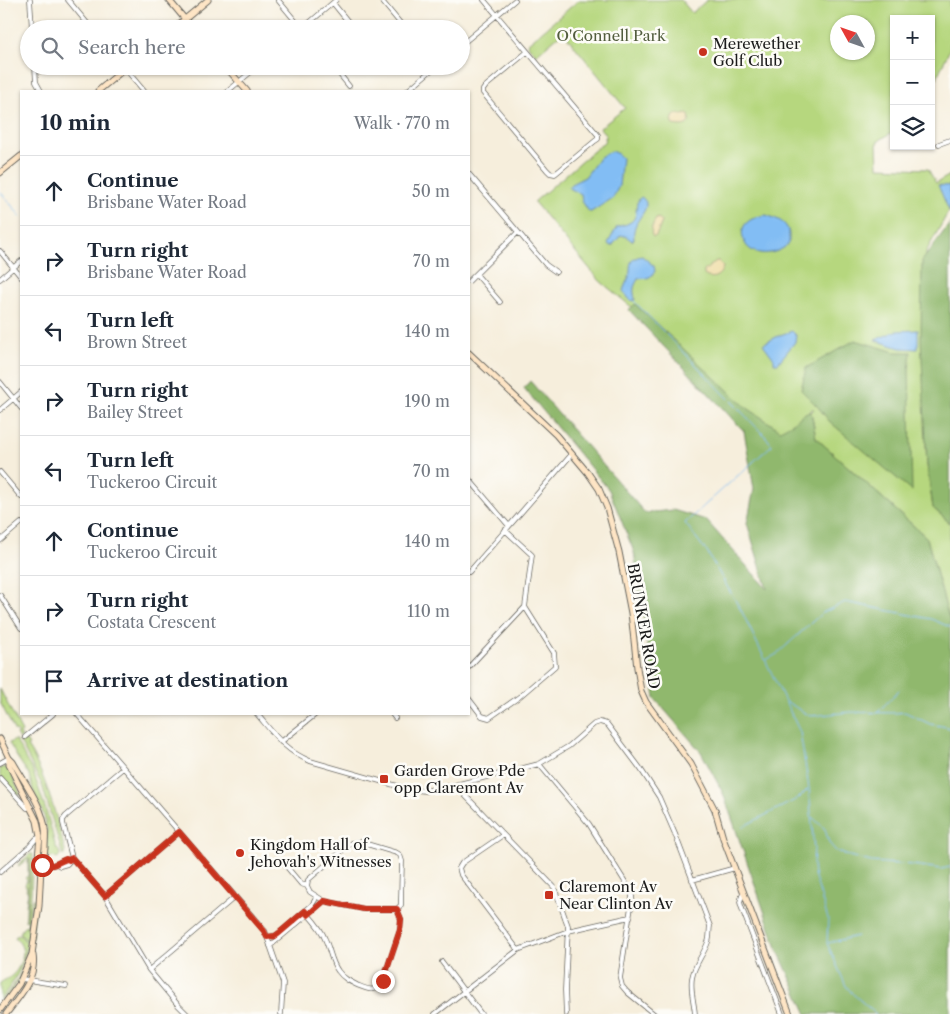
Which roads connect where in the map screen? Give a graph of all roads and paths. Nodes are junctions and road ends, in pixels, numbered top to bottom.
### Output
1 (30, 0) edge
2 (68, 0) edge
3 (170, 0) edge
4 (208, 0) edge
5 (278, 0) edge
6 (381, 0) edge
7 (484, 0) edge
8 (515, 0) edge
9 (334, 2) edge
10 (496, 15) junction
11 (185, 19) joint
12 (31, 20) edge
13 (85, 20) edge
14 (295, 20) edge
15 (313, 20) edge
16 (347, 20) edge
17 (398, 20) edge
18 (470, 37) edge
19 (527, 52) junction
20 (36, 75) edge
21 (116, 75) edge
22 (131, 75) edge
23 (233, 75) edge
24 (247, 75) edge
25 (340, 75) edge
26 (426, 75) edge
27 (239, 82) junction
28 (349, 86) dead end
29 (40, 90) edge
30 (99, 90) edge
31 (143, 90) edge
32 (229, 90) edge
33 (246, 90) edge
34 (408, 90) edge
35 (950, 140) edge
36 (938, 144) dead end
37 (20, 157) edge
38 (0, 174) edge
39 (470, 175) edge
40 (518, 232) junction
41 (0, 251) edge
42 (20, 262) edge
43 (14, 267) junction
44 (556, 272) dead end
45 (476, 274) junction
46 (20, 276) edge
47 (0, 279) edge
48 (470, 280) edge
49 (500, 302) dead end
50 (470, 354) edge
51 (0, 382) edge
52 (20, 393) edge
53 (14, 399) junction
54 (20, 407) edge
55 (0, 410) edge
56 (572, 454) junction
57 (0, 472) edge
58 (470, 480) edge
59 (20, 496) edge
60 (20, 524) edge
61 (509, 526) junction
62 (505, 530) junction
63 (0, 541) edge
64 (470, 571) edge
65 (0, 595) edge
66 (525, 608) junction
67 (20, 626) edge
68 (470, 666) edge
69 (470, 700) edge
70 (52, 715) edge
71 (78, 715) edge
72 (258, 715) edge
73 (315, 715) edge
74 (393, 715) edge
75 (395, 718) dead end
76 (25, 737) dead end
77 (0, 739) edge
78 (282, 742) junction
79 (9, 758) junction
80 (0, 763) edge
81 (539, 764) junction
82 (123, 768) junction
83 (0, 778) edge
84 (455, 785) junction
85 (31, 807) junction
86 (179, 832) junction
87 (503, 835) junction
88 (41, 838) junction
89 (71, 859) junction
90 (286, 866) dead end
91 (41, 867) junction
92 (735, 868) junction
93 (0, 872) edge
94 (692, 880) junction
95 (307, 886) junction
96 (744, 891) junction
97 (105, 896) junction
98 (316, 896) junction
99 (235, 897) junction
100 (324, 901) junction
101 (397, 909) junction
102 (306, 913) junction
103 (630, 917) junction
104 (568, 931) junction
105 (267, 937) junction
106 (270, 946) junction
107 (518, 950) junction
108 (32, 954) junction
109 (442, 962) dead end
110 (149, 970) junction
111 (22, 978) junction
112 (29, 980) junction
113 (66, 986) dead end
114 (464, 992) junction
115 (0, 1010) edge
116 (6, 1014) edge
117 (187, 1014) edge
118 (281, 1014) edge
119 (435, 1014) edge
120 (481, 1014) edge
121 (566, 1014) edge
122 (654, 1014) edge
123 (695, 1014) edge
124 (782, 1014) edge
125 (790, 1014) edge

1 - 12 street
2 - 13 street
3 - 11 main road
4 - 11 main road
5 - 14 street
6 - 17 street
7 - 10 street
8 - 10 street
9 - 15 street
9 - 16 street
10 - 18 street
10 - 19 street
19 - 19 street
20 - 29 street
21 - 30 main road
22 - 31 street
23 - 27 main road
24 - 27 street
25 - 28 street
26 - 34 street
27 - 32 street
27 - 33 main road
35 - 36 street
37 - 38 main road
39 - 40 street
40 - 44 street
40 - 45 street
41 - 43 street
42 - 43 street
43 - 46 street
43 - 47 street
45 - 48 street
45 - 49 street
50 - 56 main road, BRUNKER ROAD
51 - 53 street
52 - 53 street
53 - 54 street
53 - 55 street
56 - 61 street
56 - 92 main road, BRUNKER ROAD
57 - 59 street
58 - 61 street
60 - 63 street
61 - 62 street
62 - 64 street
62 - 66 street
65 - 67 street
66 - 68 street
66 - 69 street
70 - 76 street
71 - 82 street
72 - 78 street
73 - 78 street
74 - 75 street
77 - 79 main road
78 - 84 street
79 - 80 street
79 - 85 main road
79 - 88 main road
81 - 84 street
81 - 94 street
81 - 103 street
82 - 86 street
82 - 89 street
83 - 85 street
84 - 87 street
85 - 88 main road
86 - 97 street
86 - 99 street
87 - 104 street
87 - 107 street
88 - 91 main road
88 - 91 main road
88 - 93 street
89 - 91 street
89 - 97 street
90 - 95 street
91 - 108 main road
92 - 94 street
92 - 96 main road, BRUNKER ROAD
94 - 123 street
95 - 98 street
95 - 101 street
96 - 124 street
96 - 125 main road, BRUNKER ROAD
97 - 110 street
98 - 100 street
98 - 102 street
99 - 105 street
99 - 110 street
100 - 101 street
100 - 102 street
101 - 102 street
102 - 105 street
102 - 106 street
103 - 104 street
103 - 122 street
104 - 107 street
104 - 121 street
105 - 106 street
106 - 118 street
107 - 114 street
108 - 111 main road
108 - 112 main road
109 - 114 street
110 - 117 street
111 - 112 street
111 - 115 main road
112 - 113 street
112 - 116 main road
114 - 119 street
114 - 120 street

